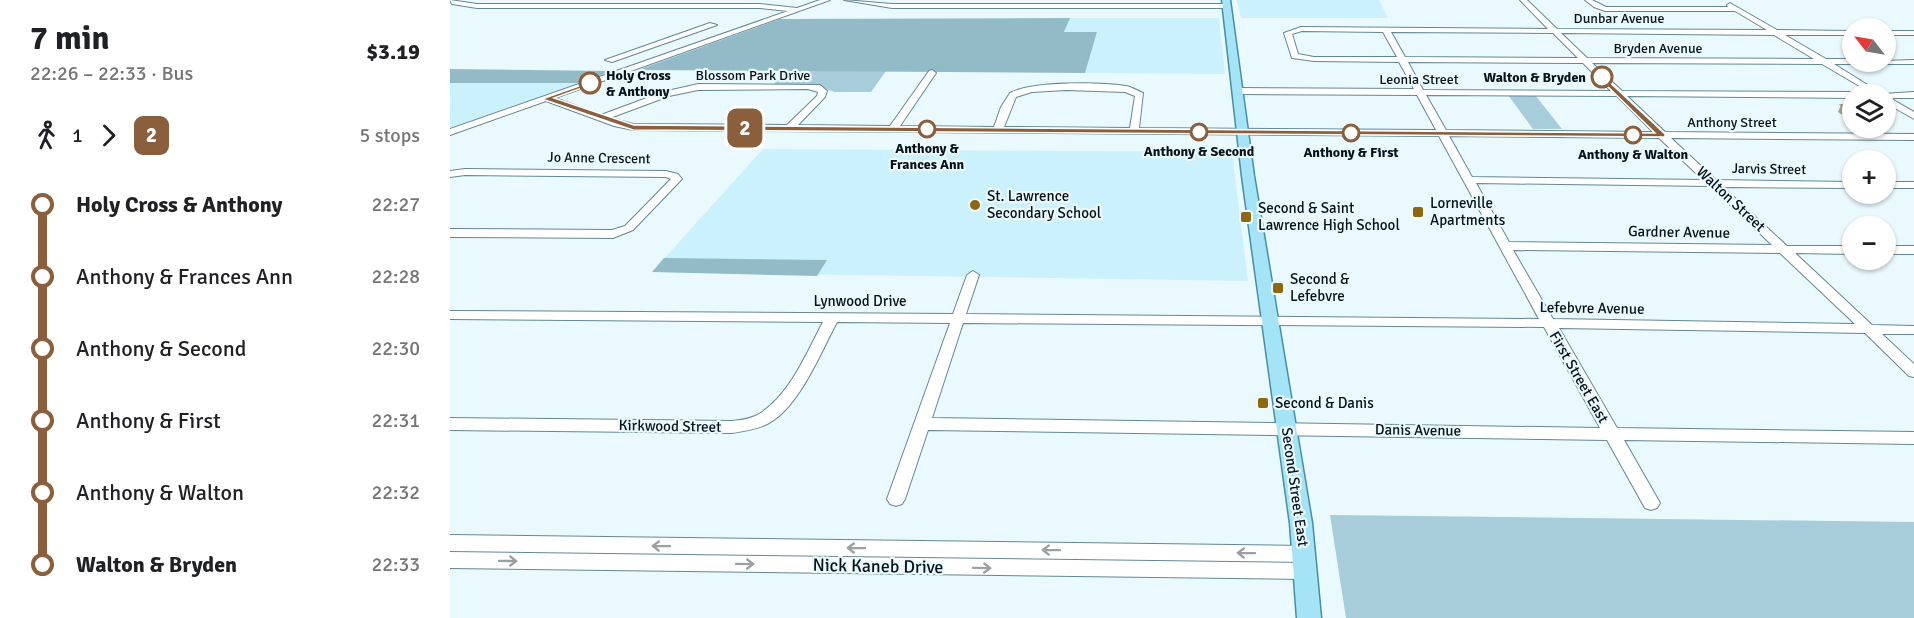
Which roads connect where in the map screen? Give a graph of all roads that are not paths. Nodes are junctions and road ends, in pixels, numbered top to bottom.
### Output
1 (452, 0) edge
2 (827, 0) edge
3 (847, 0) edge
4 (1523, 0) edge
5 (1588, 0) edge
6 (1174, 3) edge
7 (1226, 3) edge
8 (797, 10) junction
9 (713, 25) dead end
10 (1386, 30) junction
11 (1554, 31) junction
12 (1776, 32) junction
13 (1842, 33) edge
14 (1896, 33) edge
15 (1914, 33) edge
16 (678, 37) junction
17 (714, 40) junction
18 (609, 60) dead end
19 (1402, 60) junction
20 (1585, 61) junction
21 (1825, 62) junction
22 (1914, 62) edge
23 (932, 74) dead end
24 (1861, 84) edge
25 (1238, 91) junction
26 (1420, 92) junction
27 (1619, 93) junction
28 (1842, 94) edge
29 (1914, 95) edge
30 (1896, 96) edge
31 (546, 99) junction
32 (1896, 104) edge
33 (1914, 116) edge
34 (602, 118) junction
35 (790, 129) junction
36 (893, 129) junction
37 (998, 130) junction
38 (1134, 130) junction
39 (450, 132) edge
40 (1243, 133) junction
41 (1443, 134) junction
42 (1662, 135) junction
43 (1914, 137) edge
44 (450, 174) edge
45 (1469, 180) junction
46 (1714, 183) junction
47 (1842, 185) edge
48 (1896, 185) edge
49 (1914, 185) edge
50 (450, 233) edge
51 (1506, 246) junction
52 (1784, 249) junction
53 (1842, 250) edge
54 (1896, 250) edge
55 (1914, 250) edge
56 (973, 275) dead end
57 (450, 315) edge
58 (833, 317) junction
59 (959, 318) junction
60 (1270, 322) junction
61 (1548, 323) junction
62 (1869, 329) junction
63 (1914, 330) edge
64 (1914, 372) edge
65 (450, 424) edge
66 (921, 424) junction
67 (1287, 429) junction
68 (1611, 433) junction
69 (1914, 438) edge
70 (896, 500) dead end
71 (1651, 503) dead end
72 (450, 543) edge
73 (450, 560) edge
74 (1306, 562) junction
75 (1309, 618) edge

1 - 8 street
2 - 8 street
3 - 6 street
4 - 11 street, Walton Street
5 - 12 street
6 - 7 street
7 - 25 main road, Second Street East
8 - 17 street
9 - 16 street
10 - 11 street, Dunbar Avenue
10 - 19 street, First Street East
10 - 19 street, Dunbar Avenue
11 - 12 street, Dunbar Avenue
11 - 20 street, Walton Street
12 - 13 street, Dunbar Avenue
12 - 21 street
14 - 15 street
16 - 17 street
16 - 18 street
17 - 31 street
19 - 20 street, Bryden Avenue
19 - 26 street, First Street East
20 - 21 street, Bryden Avenue
20 - 27 street, Walton Street
21 - 22 street, Bryden Avenue
21 - 24 street
23 - 36 street
25 - 26 street, Leonia Street
25 - 40 main road, Second Street East
26 - 27 street, Leonia Street
26 - 41 street, First Street East
27 - 28 street, Leonia Street
27 - 42 street, Walton Street
29 - 30 street
31 - 34 street, Anthony Street
31 - 39 street
32 - 33 street
34 - 35 street, Anthony Street
34 - 35 street, Blossom Park Drive
35 - 36 street, Anthony Street
36 - 37 street, Anthony Street
37 - 38 street, Anthony Street
37 - 38 street
38 - 40 street, Anthony Street
40 - 41 street, Anthony Street
40 - 60 main road, Second Street East
41 - 42 street, Anthony Street
41 - 45 street, First Street East
42 - 43 street, Anthony Street
42 - 46 street, Walton Street
44 - 50 street, Jo Anne Crescent
45 - 46 street, Jarvis Street
45 - 51 street, First Street East
46 - 47 street, Jarvis Street
46 - 52 street, Walton Street
48 - 49 street
51 - 52 street, Gardner Avenue
51 - 61 street, First Street East
52 - 53 street, Gardner Avenue
52 - 62 street, Walton Street
54 - 55 street
56 - 59 street
57 - 58 street, Lynwood Drive
58 - 59 street, Lynwood Drive
58 - 65 street, Kirkwood Street
59 - 60 street, Lynwood Drive
59 - 66 street
60 - 61 street, Lefebvre Avenue
60 - 67 main road, Second Street East
61 - 62 street, Lefebvre Avenue
61 - 68 street, First Street East
62 - 63 street, Lefebvre Avenue
62 - 64 street, Walton Street
66 - 67 street, Danis Avenue
66 - 70 street
67 - 68 street, Danis Avenue
67 - 74 main road, Second Street East
68 - 69 street, Danis Avenue
68 - 71 street, First Street East
74 -> 72 street, Nick Kaneb Drive
73 -> 74 street, Nick Kaneb Drive
74 - 75 main road, Second Street East

